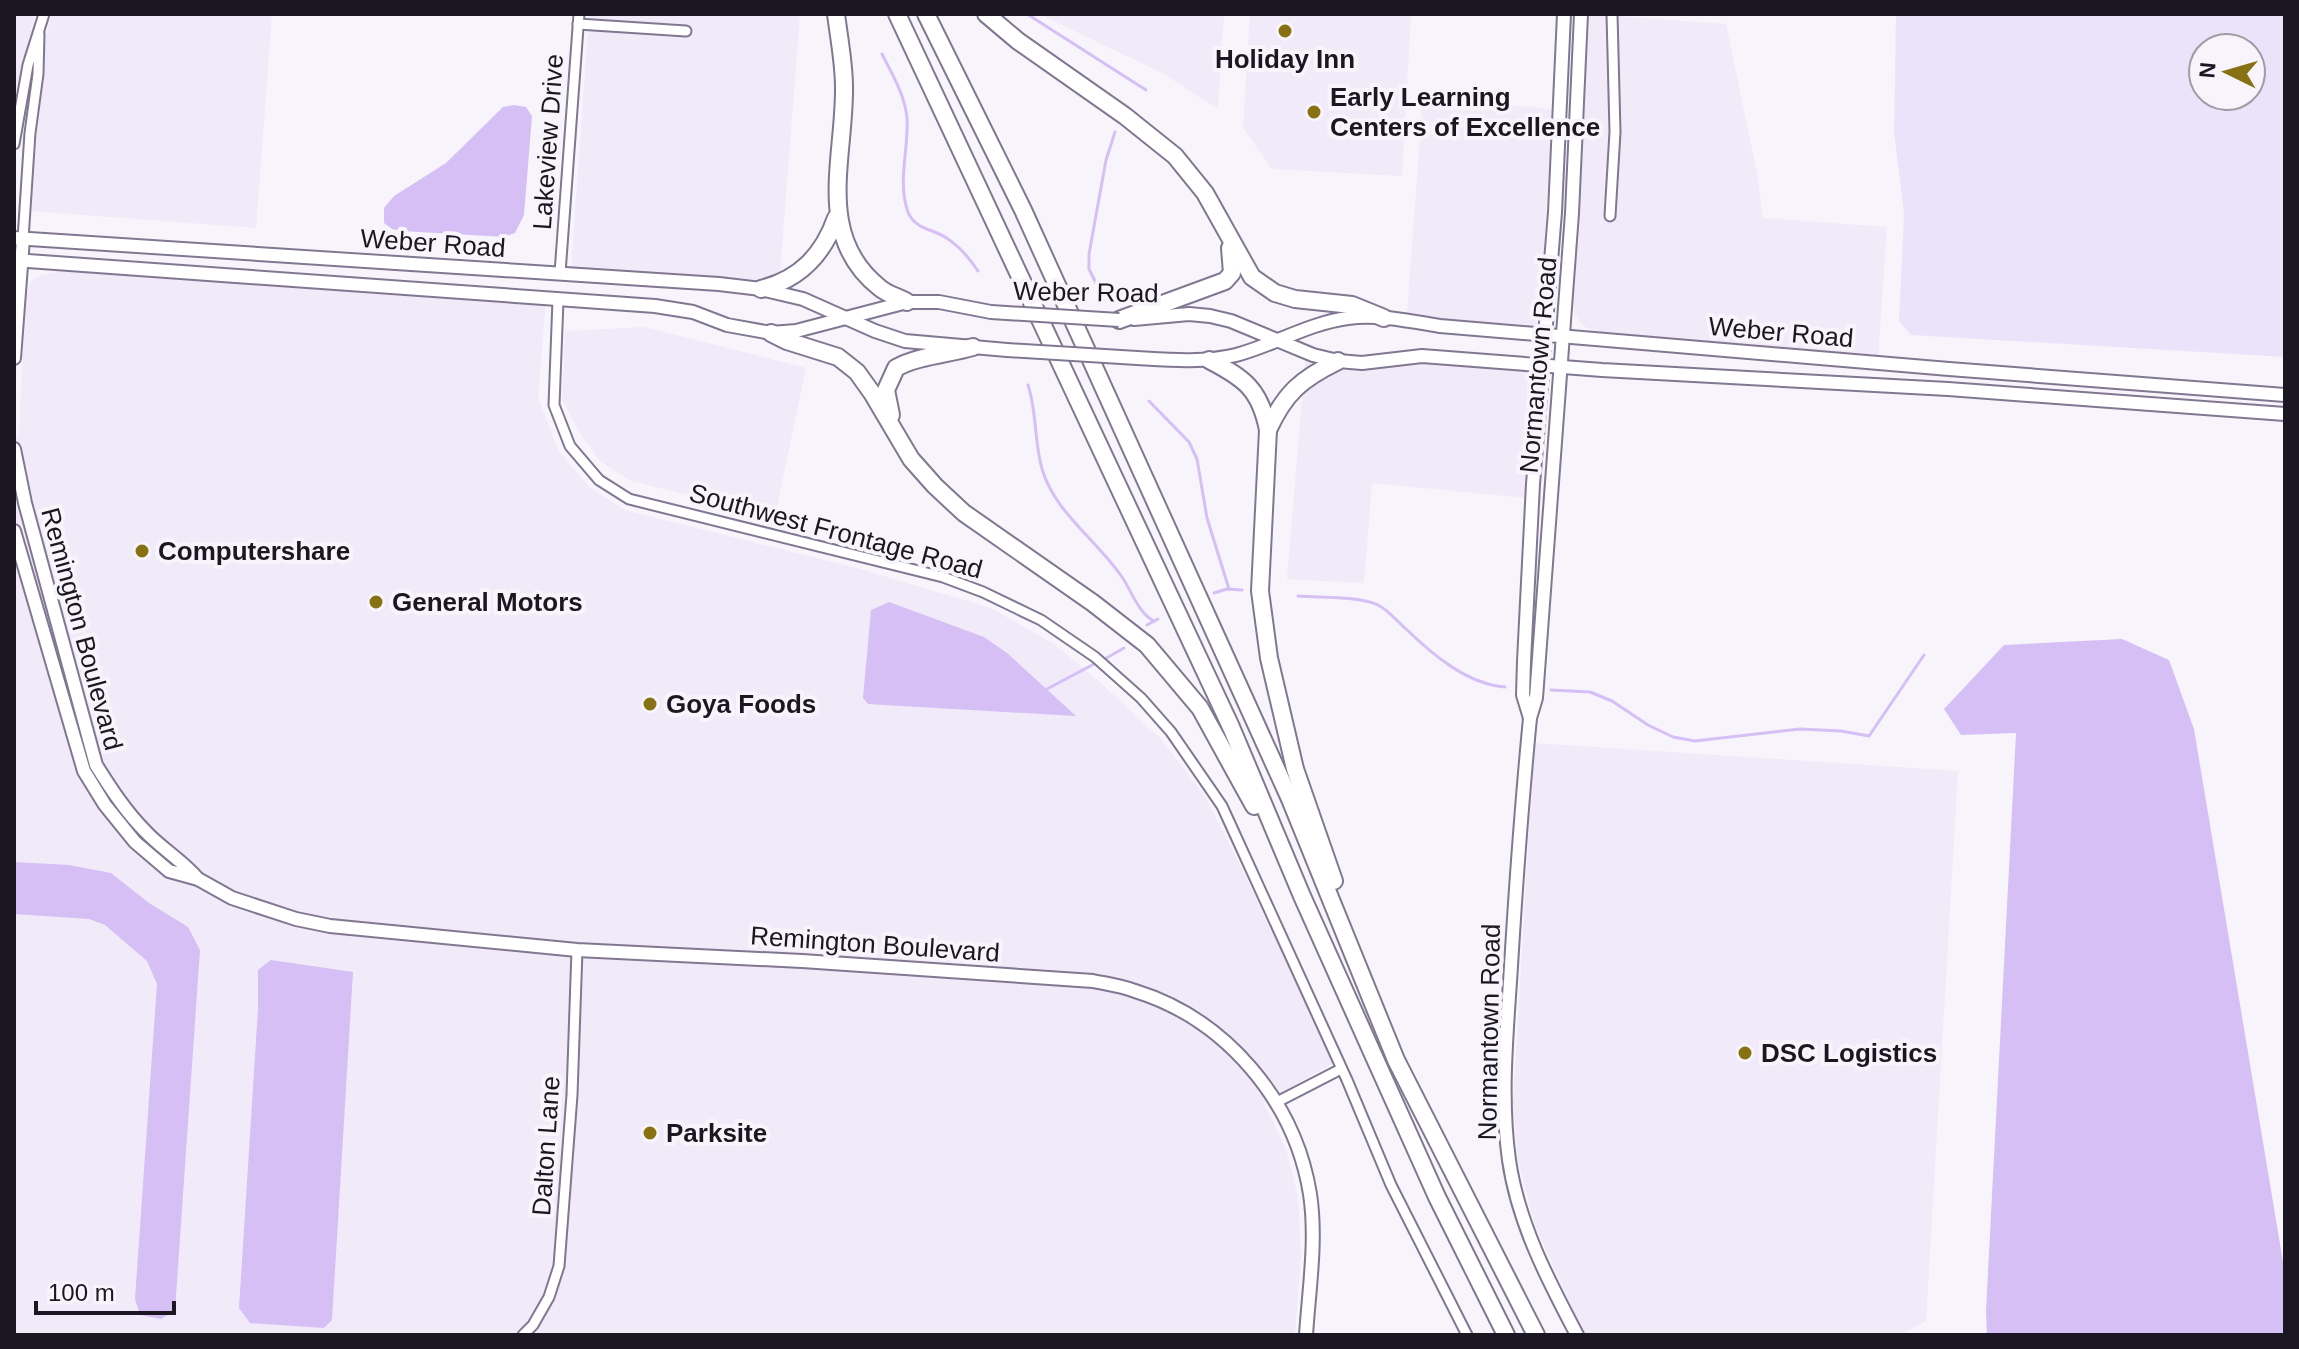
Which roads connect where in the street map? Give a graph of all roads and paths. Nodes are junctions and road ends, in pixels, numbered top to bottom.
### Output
1 (44, 14) edge
2 (836, 14) edge
3 (897, 14) edge
4 (926, 14) edge
5 (986, 14) edge
6 (1564, 14) edge
7 (1581, 14) edge
8 (1612, 14) edge
9 (578, 19) edge
10 (686, 31) dead end
11 (39, 34) junction
12 (14, 144) edge
13 (838, 213) junction
14 (1610, 216) dead end
15 (1228, 235) junction
16 (18, 239) edge
17 (17, 260) edge
18 (560, 273) junction
19 (761, 289) junction
20 (558, 300) junction
21 (907, 302) junction
22 (844, 318) junction
23 (1384, 318) junction
24 (1119, 320) junction
25 (771, 333) junction
26 (1546, 334) junction
27 (1564, 335) junction
28 (1277, 340) junction
29 (973, 347) junction
30 (14, 358) edge
31 (1209, 360) junction
32 (1338, 361) junction
33 (1543, 365) junction
34 (1561, 367) junction
35 (2285, 395) edge
36 (2285, 414) edge
37 (1268, 430) junction
38 (896, 434) junction
39 (14, 449) edge
40 (14, 531) edge
41 (1530, 718) junction
42 (198, 879) junction
43 (1302, 896) junction
44 (577, 950) junction
45 (1396, 1060) junction
46 (1341, 1069) junction
47 (1277, 1102) junction
48 (523, 1335) edge
49 (1306, 1335) edge
50 (1467, 1335) edge
51 (1506, 1335) edge
52 (1536, 1335) edge
53 (1577, 1335) edge

1 - 11 street
2 - 13 highway
3 - 43 highway
4 - 45 highway
5 - 15 highway
6 - 26 main road, Normantown Road
7 - 27 main road, Normantown Road
8 - 14 street
9 - 10 street
9 - 18 street, Lakeview Drive
11 - 12 street
11 - 16 street
13 - 19 highway
13 - 21 highway
15 - 23 highway
15 - 24 highway
16 - 17 main road
16 - 18 main road, Weber Road
17 - 20 main road, Weber Road
17 - 30 main road
18 - 19 main road, Weber Road
19 - 22 main road, Weber Road
20 - 25 main road, Weber Road
20 - 46 street, Southwest Frontage Road
21 - 22 main road, Weber Road
21 - 24 main road, Weber Road, bridge
22 - 25 main road, Weber Road
22 - 29 main road, Weber Road
23 - 26 main road, Weber Road
23 - 28 main road, Weber Road
24 - 28 main road, Weber Road
25 - 38 highway
26 - 27 main road, Weber Road
26 - 33 main road, Normantown Road
27 - 34 main road, Normantown Road
27 - 35 main road, Weber Road
28 - 31 main road, Weber Road
28 - 32 main road, Weber Road
29 - 31 main road, Weber Road, bridge
29 - 38 highway
31 - 37 highway
32 - 33 main road, Weber Road
32 - 37 highway
33 - 34 main road, Weber Road
33 - 41 main road, Normantown Road
34 - 36 main road, Weber Road
34 - 41 main road, Normantown Road
37 - 45 highway
38 - 43 highway
39 - 42 main road, Remington Boulevard
40 - 42 main road, Remington Boulevard
41 - 53 main road, Normantown Road
42 - 44 main road, Remington Boulevard
43 - 51 highway
44 - 47 main road, Remington Boulevard
44 - 48 street, Dalton Lane
45 - 52 highway
46 - 47 street
46 - 50 street, Southwest Frontage Road
47 - 49 main road, Remington Boulevard

